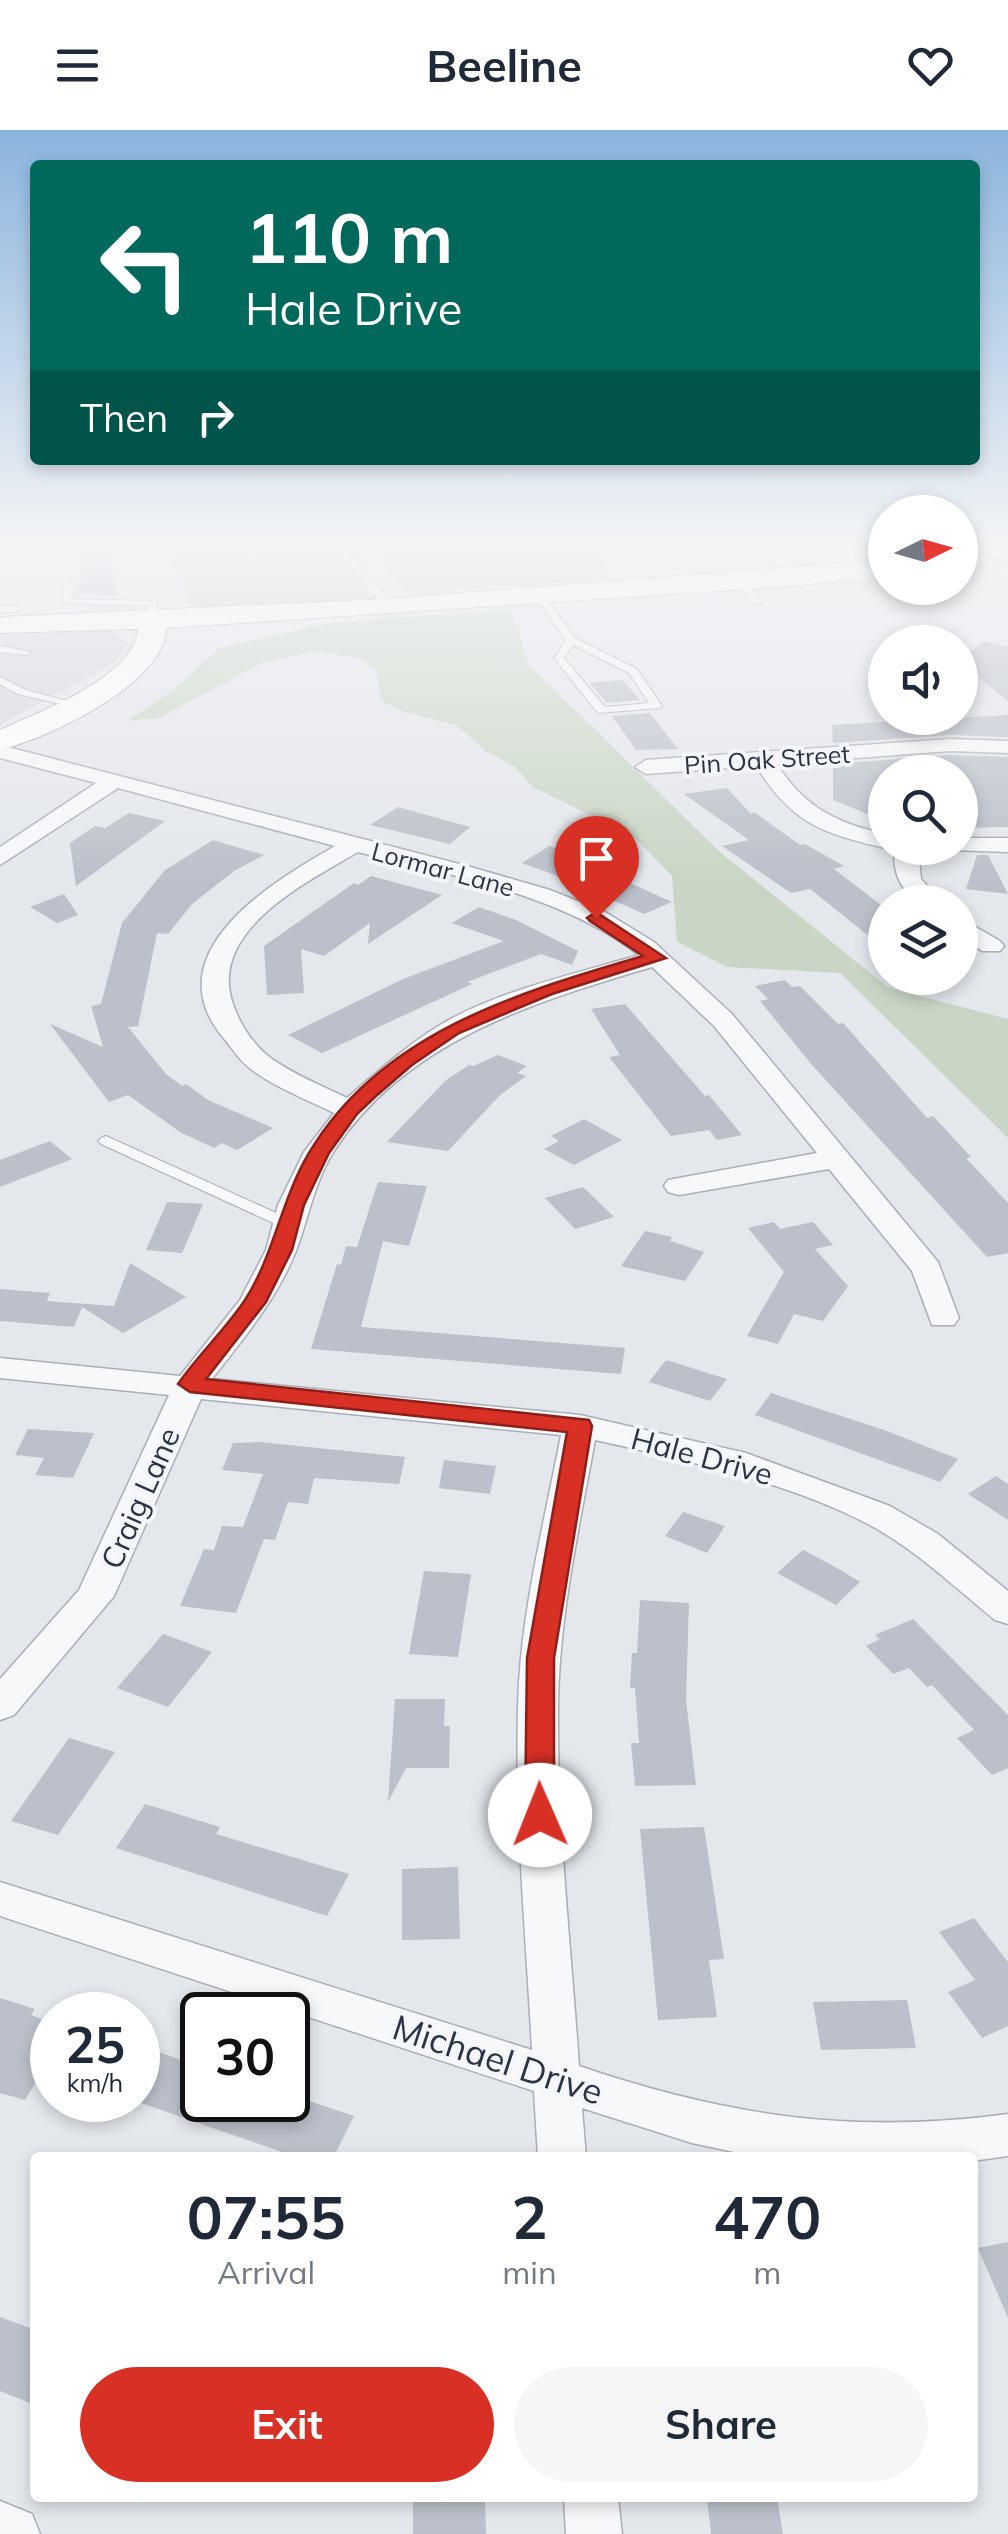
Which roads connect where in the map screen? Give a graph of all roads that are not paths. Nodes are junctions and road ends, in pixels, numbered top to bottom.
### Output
1 (144, 655) edge
2 (561, 655) edge
3 (601, 655) edge
4 (0, 680) edge
5 (73, 704) junction
6 (2, 742) edge
7 (1008, 746) edge
8 (764, 761) junction
9 (646, 768) dead end
10 (114, 781) junction
11 (868, 836) edge
12 (352, 845) junction
13 (978, 845) edge
14 (1008, 845) edge
15 (0, 858) edge
16 (978, 937) edge
17 (992, 946) dead end
18 (657, 958) junction
19 (350, 1110) junction
20 (106, 1141) dead end
21 (835, 1159) junction
22 (679, 1186) dead end
23 (288, 1224) junction
24 (943, 1318) dead end
25 (0, 1368) edge
26 (190, 1384) junction
27 (580, 1426) junction
28 (1008, 1611) edge
29 (0, 1705) edge
30 (0, 1899) edge
31 (555, 2076) junction
32 (1008, 2136) edge
33 (561, 2152) edge
34 (590, 2502) edge
35 (0, 2529) edge
36 (12, 2534) edge
37 (594, 2534) edge

1 - 5 main road
2 - 3 lane
4 - 5 lane
5 - 6 main road
6 - 10 street, Lormar Lane
7 - 8 street, Pin Oak Street
8 - 9 street, Pin Oak Street
8 - 11 street
10 - 12 street, Lormar Lane
10 - 15 street
12 - 18 street, Lormar Lane
12 - 19 street
13 - 14 street
16 - 17 street
18 - 19 street, Craig Lane
18 - 21 street, Lormar Lane
19 - 23 street, Craig Lane
20 - 23 lane
21 - 22 street
21 - 24 street, Lormar Lane
23 - 26 street, Craig Lane
25 - 26 street, Hale Drive
26 - 27 street, Hale Drive
26 - 29 street, Craig Lane
27 - 28 street, Hale Drive
27 - 31 street
30 - 31 street, Michael Drive
31 - 32 street, Michael Drive
31 - 33 street
34 - 37 street
35 - 36 street

